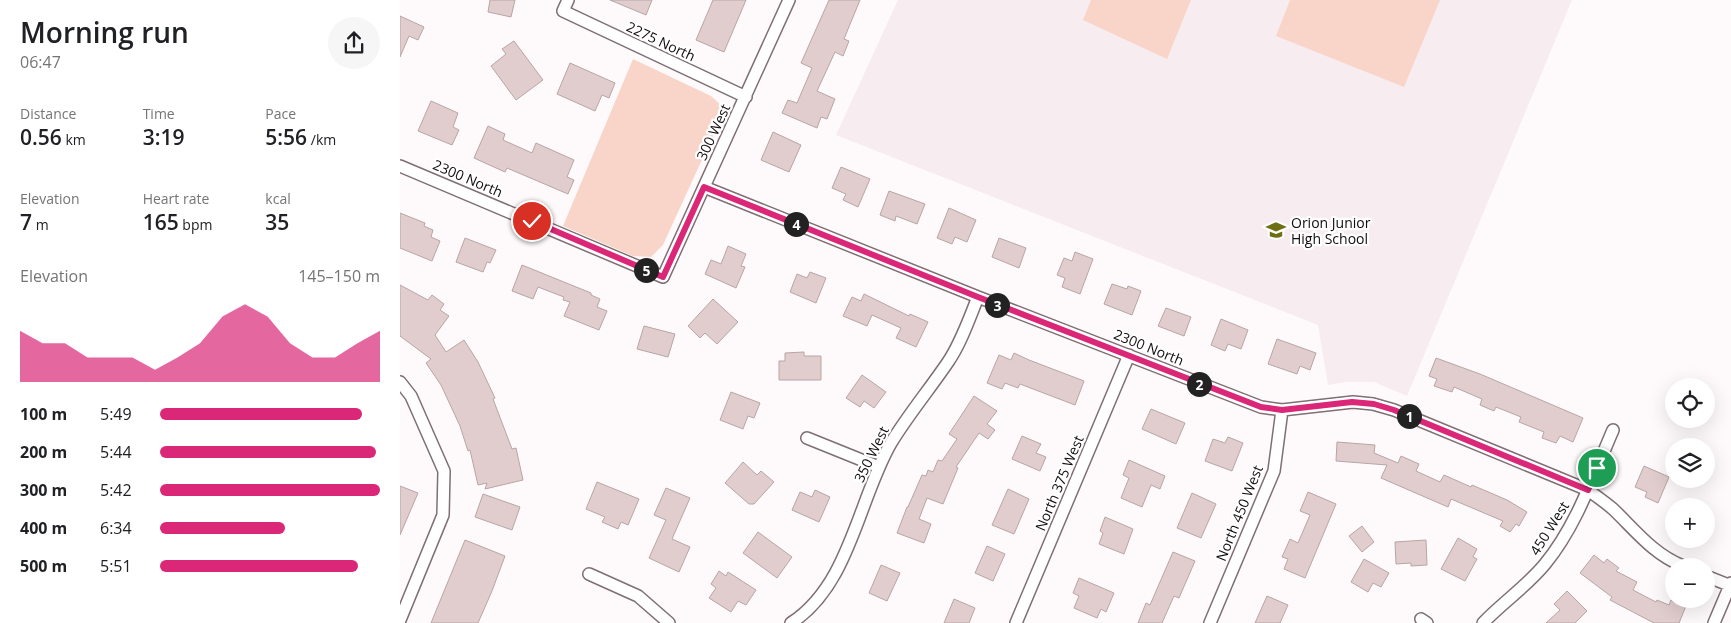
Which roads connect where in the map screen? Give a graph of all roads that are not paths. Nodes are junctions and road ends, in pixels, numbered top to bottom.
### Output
1 (568, 0) edge
2 (790, 0) edge
3 (746, 97) junction
4 (400, 166) edge
5 (704, 187) junction
6 (663, 277) joint
7 (978, 297) junction
8 (1129, 355) junction
9 (400, 382) edge
10 (1282, 410) junction
11 (1612, 430) dead end
12 (807, 438) dead end
13 (879, 467) junction
14 (1588, 490) junction
15 (1668, 558) edge
16 (589, 574) dead end
17 (1715, 579) edge
18 (1731, 585) edge
19 (400, 620) edge
20 (669, 623) edge
21 (791, 623) edge
22 (1016, 623) edge
23 (1210, 623) edge
24 (1483, 623) edge
25 (1714, 623) edge

1 - 3 street, 2275 North
2 - 3 street, 300 West
3 - 5 street, 300 West
4 - 6 street, 2300 North
5 - 6 street, 300 West
5 - 7 street, 2300 North
7 - 8 street, 2300 North
7 - 13 street, 350 West
8 - 10 street, 2300 North
8 - 22 street, North 375 West
9 - 19 street
10 - 14 street, 2300 North
10 - 23 street, North 450 West
11 - 14 street, 450 West
12 - 13 street
13 - 21 street, 350 West
14 - 15 street, 2300 North
14 - 24 street, 450 West
16 - 20 street
17 - 18 street
18 - 25 street

